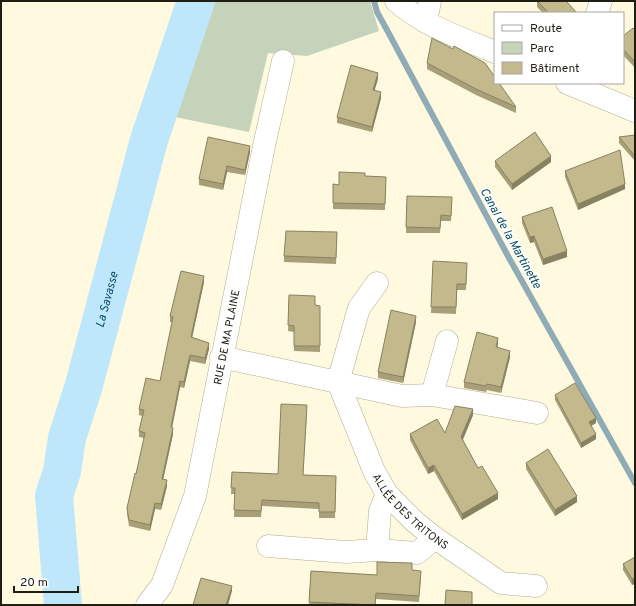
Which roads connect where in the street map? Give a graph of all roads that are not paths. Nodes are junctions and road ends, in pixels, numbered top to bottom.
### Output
1 (396, 1) edge
2 (430, 1) edge
3 (601, 1) edge
4 (597, 12) edge
5 (426, 22) junction
6 (494, 52) edge
7 (283, 61) dead end
8 (574, 84) edge
9 (635, 111) edge
10 (377, 284) dead end
11 (447, 341) dead end
12 (221, 357) junction
13 (338, 382) junction
14 (432, 395) junction
15 (537, 413) dead end
16 (387, 494) junction
17 (435, 538) junction
18 (268, 546) dead end
19 (377, 550) junction
20 (536, 586) dead end
21 (147, 605) edge

1 - 5 street
2 - 5 street
3 - 4 street
5 - 6 street
7 - 12 street, RUE DE MA PLAINE
8 - 9 street
10 - 13 street
11 - 14 street
12 - 13 street
12 - 21 street, RUE DE MA PLAINE
13 - 14 street
13 - 16 street, ALLÉE DES TRITONS
14 - 15 street
16 - 17 street, ALLÉE DES TRITONS
16 - 19 street
17 - 19 street
17 - 20 street, ALLÉE DES TRITONS
18 - 19 street

